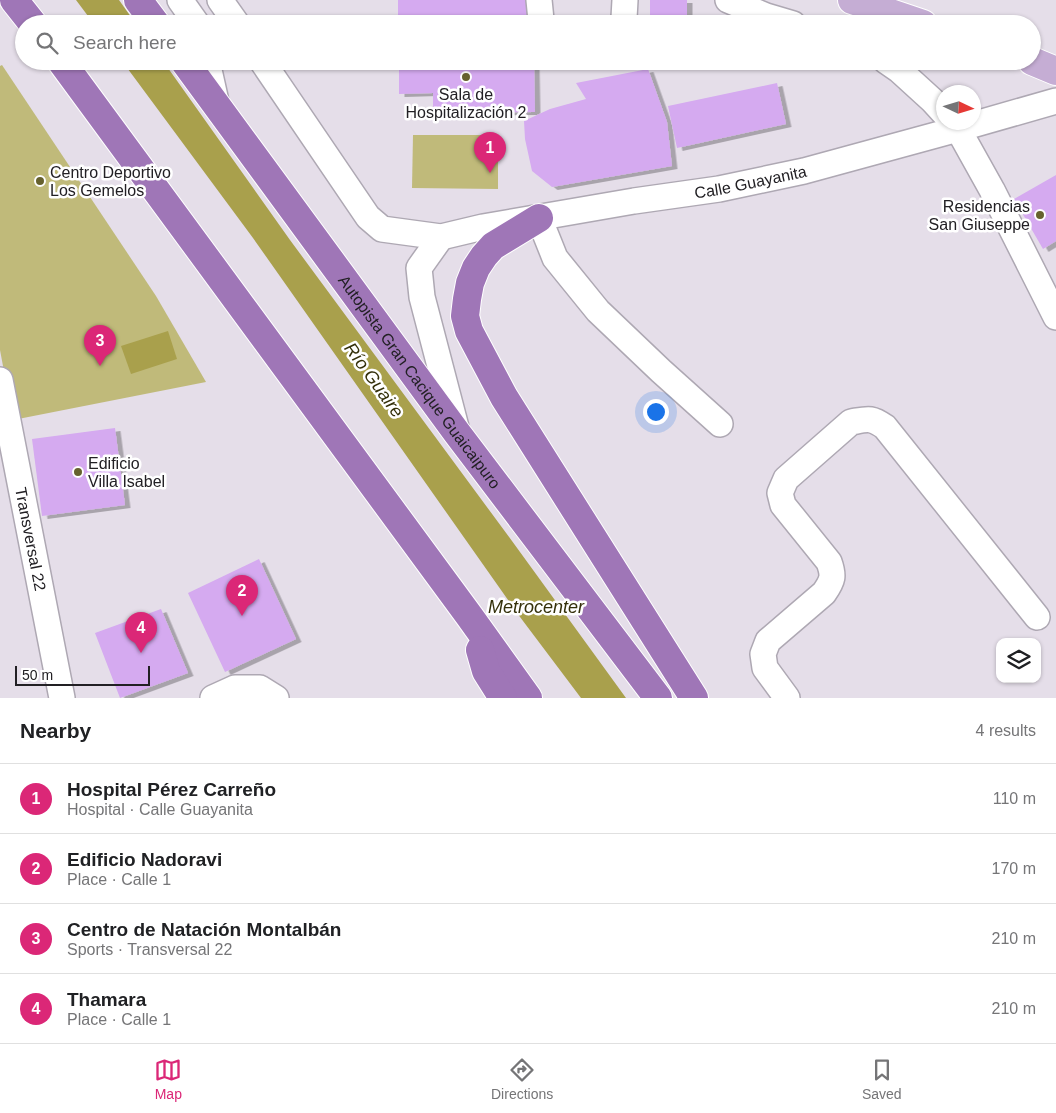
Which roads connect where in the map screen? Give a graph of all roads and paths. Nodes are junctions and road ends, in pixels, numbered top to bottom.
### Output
1 (14, 0) edge
2 (138, 0) edge
3 (180, 0) edge
4 (539, 0) edge
5 (625, 0) edge
6 (728, 0) edge
7 (852, 0) edge
8 (26, 15) edge
9 (149, 15) edge
10 (191, 15) edge
11 (540, 15) edge
12 (624, 15) edge
13 (764, 15) edge
14 (896, 15) edge
15 (1041, 65) edge
16 (68, 70) edge
17 (191, 70) edge
18 (209, 70) edge
19 (268, 70) edge
20 (899, 70) edge
21 (1056, 71) edge
22 (1056, 101) edge
23 (936, 104) edge
24 (217, 106) junction
25 (981, 116) edge
26 (936, 127) edge
27 (956, 130) edge
28 (539, 218) junction
29 (440, 237) junction
30 (1056, 317) edge
31 (0, 380) edge
32 (720, 424) dead end
33 (457, 433) junction
34 (470, 617) junction
35 (1037, 617) dead end
36 (62, 698) edge
37 (213, 698) edge
38 (276, 698) edge
39 (503, 698) edge
40 (528, 698) edge
41 (658, 698) edge
42 (694, 698) edge
43 (787, 698) edge

1 - 8 highway
2 - 9 highway
3 - 10 street
4 - 11 street
5 - 12 street
6 - 13 street
7 - 14 main road
15 - 21 main road
16 - 34 highway
17 - 24 highway, Autopista Gran Cacique Guaicaipuro
18 - 24 street
19 - 29 street
20 - 23 street
22 - 25 street, Calle Guayanita
24 - 33 highway, Autopista Gran Cacique Guaicaipuro
26 - 28 street, Calle Guayanita
27 - 30 street
28 - 29 street, Calle Guayanita
28 - 32 street
28 - 42 highway
29 - 33 street
31 - 36 street, Transversal 22
33 - 41 highway, Autopista Gran Cacique Guaicaipuro
34 - 39 highway
34 - 40 highway
35 - 43 street
37 - 38 street

